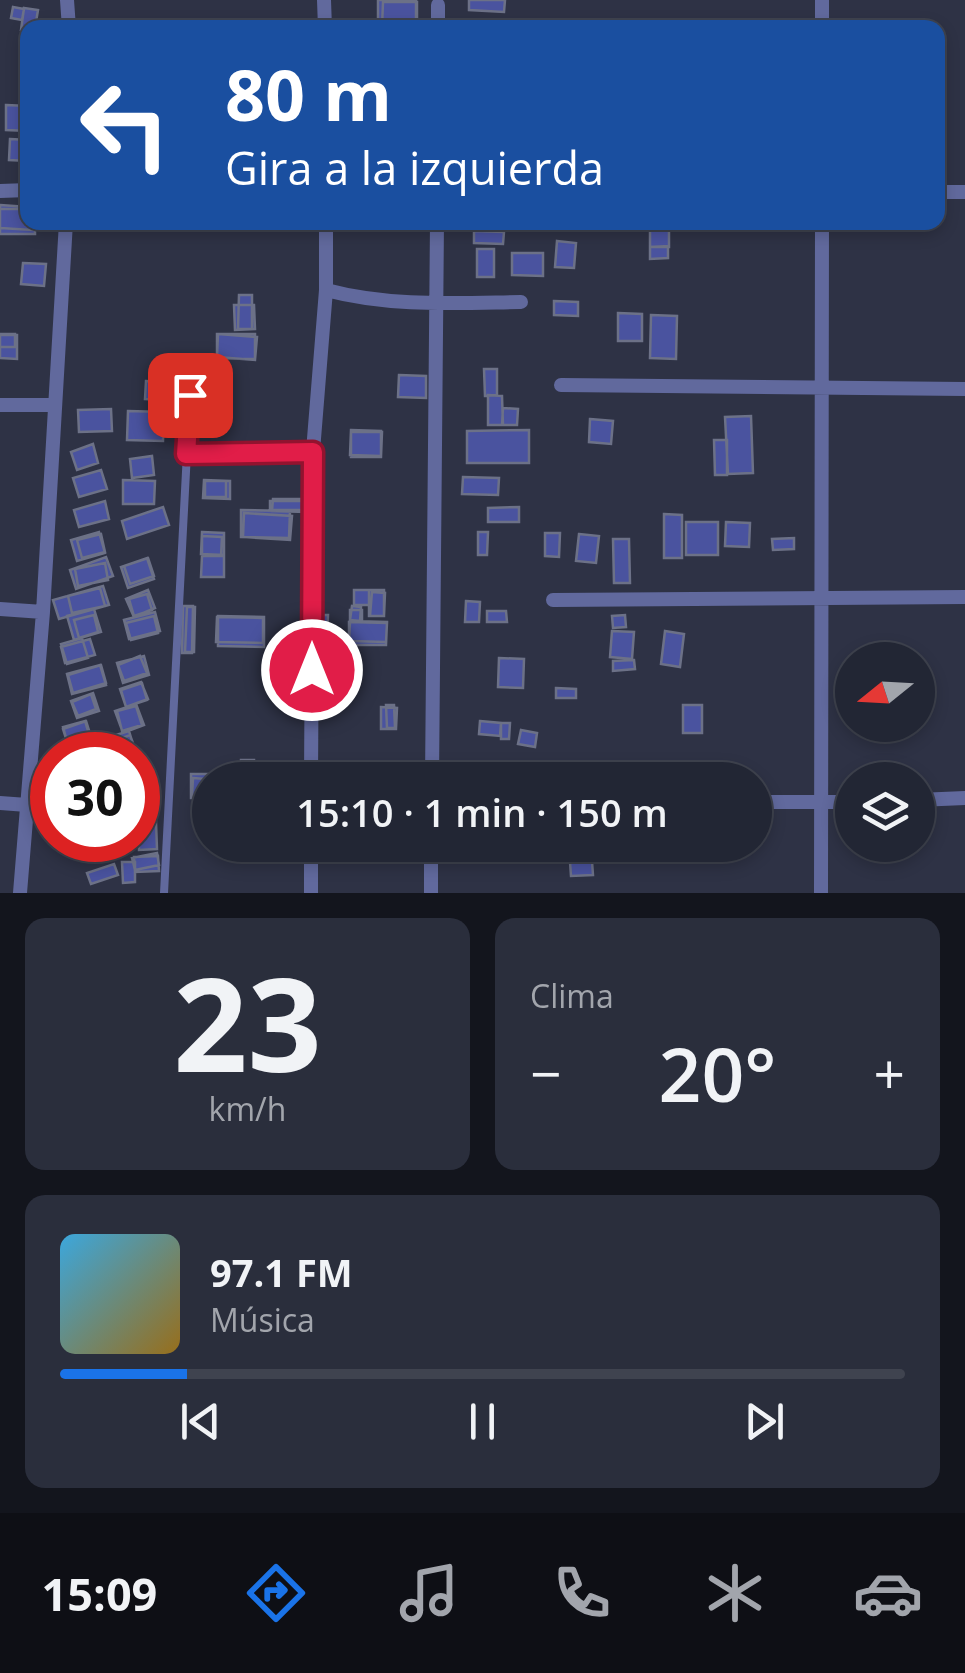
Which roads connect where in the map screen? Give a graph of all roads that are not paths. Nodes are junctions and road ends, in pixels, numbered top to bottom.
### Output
1 (65, 230) edge
2 (326, 230) edge
3 (436, 230) edge
4 (822, 230) edge
5 (326, 290) junction
6 (521, 302) dead end
7 (436, 304) junction
8 (560, 386) dead end
9 (822, 386) junction
10 (965, 389) edge
11 (190, 395) dead end
12 (0, 404) edge
13 (53, 405) junction
14 (313, 452) junction
15 (186, 454) junction
16 (822, 597) junction
17 (965, 597) edge
18 (554, 600) dead end
19 (0, 609) edge
20 (43, 612) junction
21 (311, 762) edge
22 (432, 762) edge
23 (965, 798) edge
24 (935, 799) edge
25 (0, 803) edge
26 (772, 803) edge
27 (835, 803) edge
28 (822, 804) junction
29 (27, 806) junction
30 (311, 862) edge
31 (431, 862) edge
32 (20, 893) edge
33 (164, 893) edge
34 (310, 893) edge
35 (431, 893) edge
36 (822, 893) edge

1 - 13 street
2 - 5 street
3 - 7 street
4 - 9 street
5 - 7 street
5 - 14 street
6 - 7 street
7 - 22 street
8 - 9 street
9 - 10 street
9 - 16 street
11 - 15 lane
12 - 13 street
13 - 20 street
14 - 15 street
14 - 21 street
15 - 33 lane
16 - 17 street
16 - 18 street
16 - 28 street
19 - 20 street
20 - 29 street
23 - 24 street
25 - 29 street
26 - 28 street
27 - 28 street
28 - 36 street
29 - 32 street
30 - 34 street
31 - 35 street

